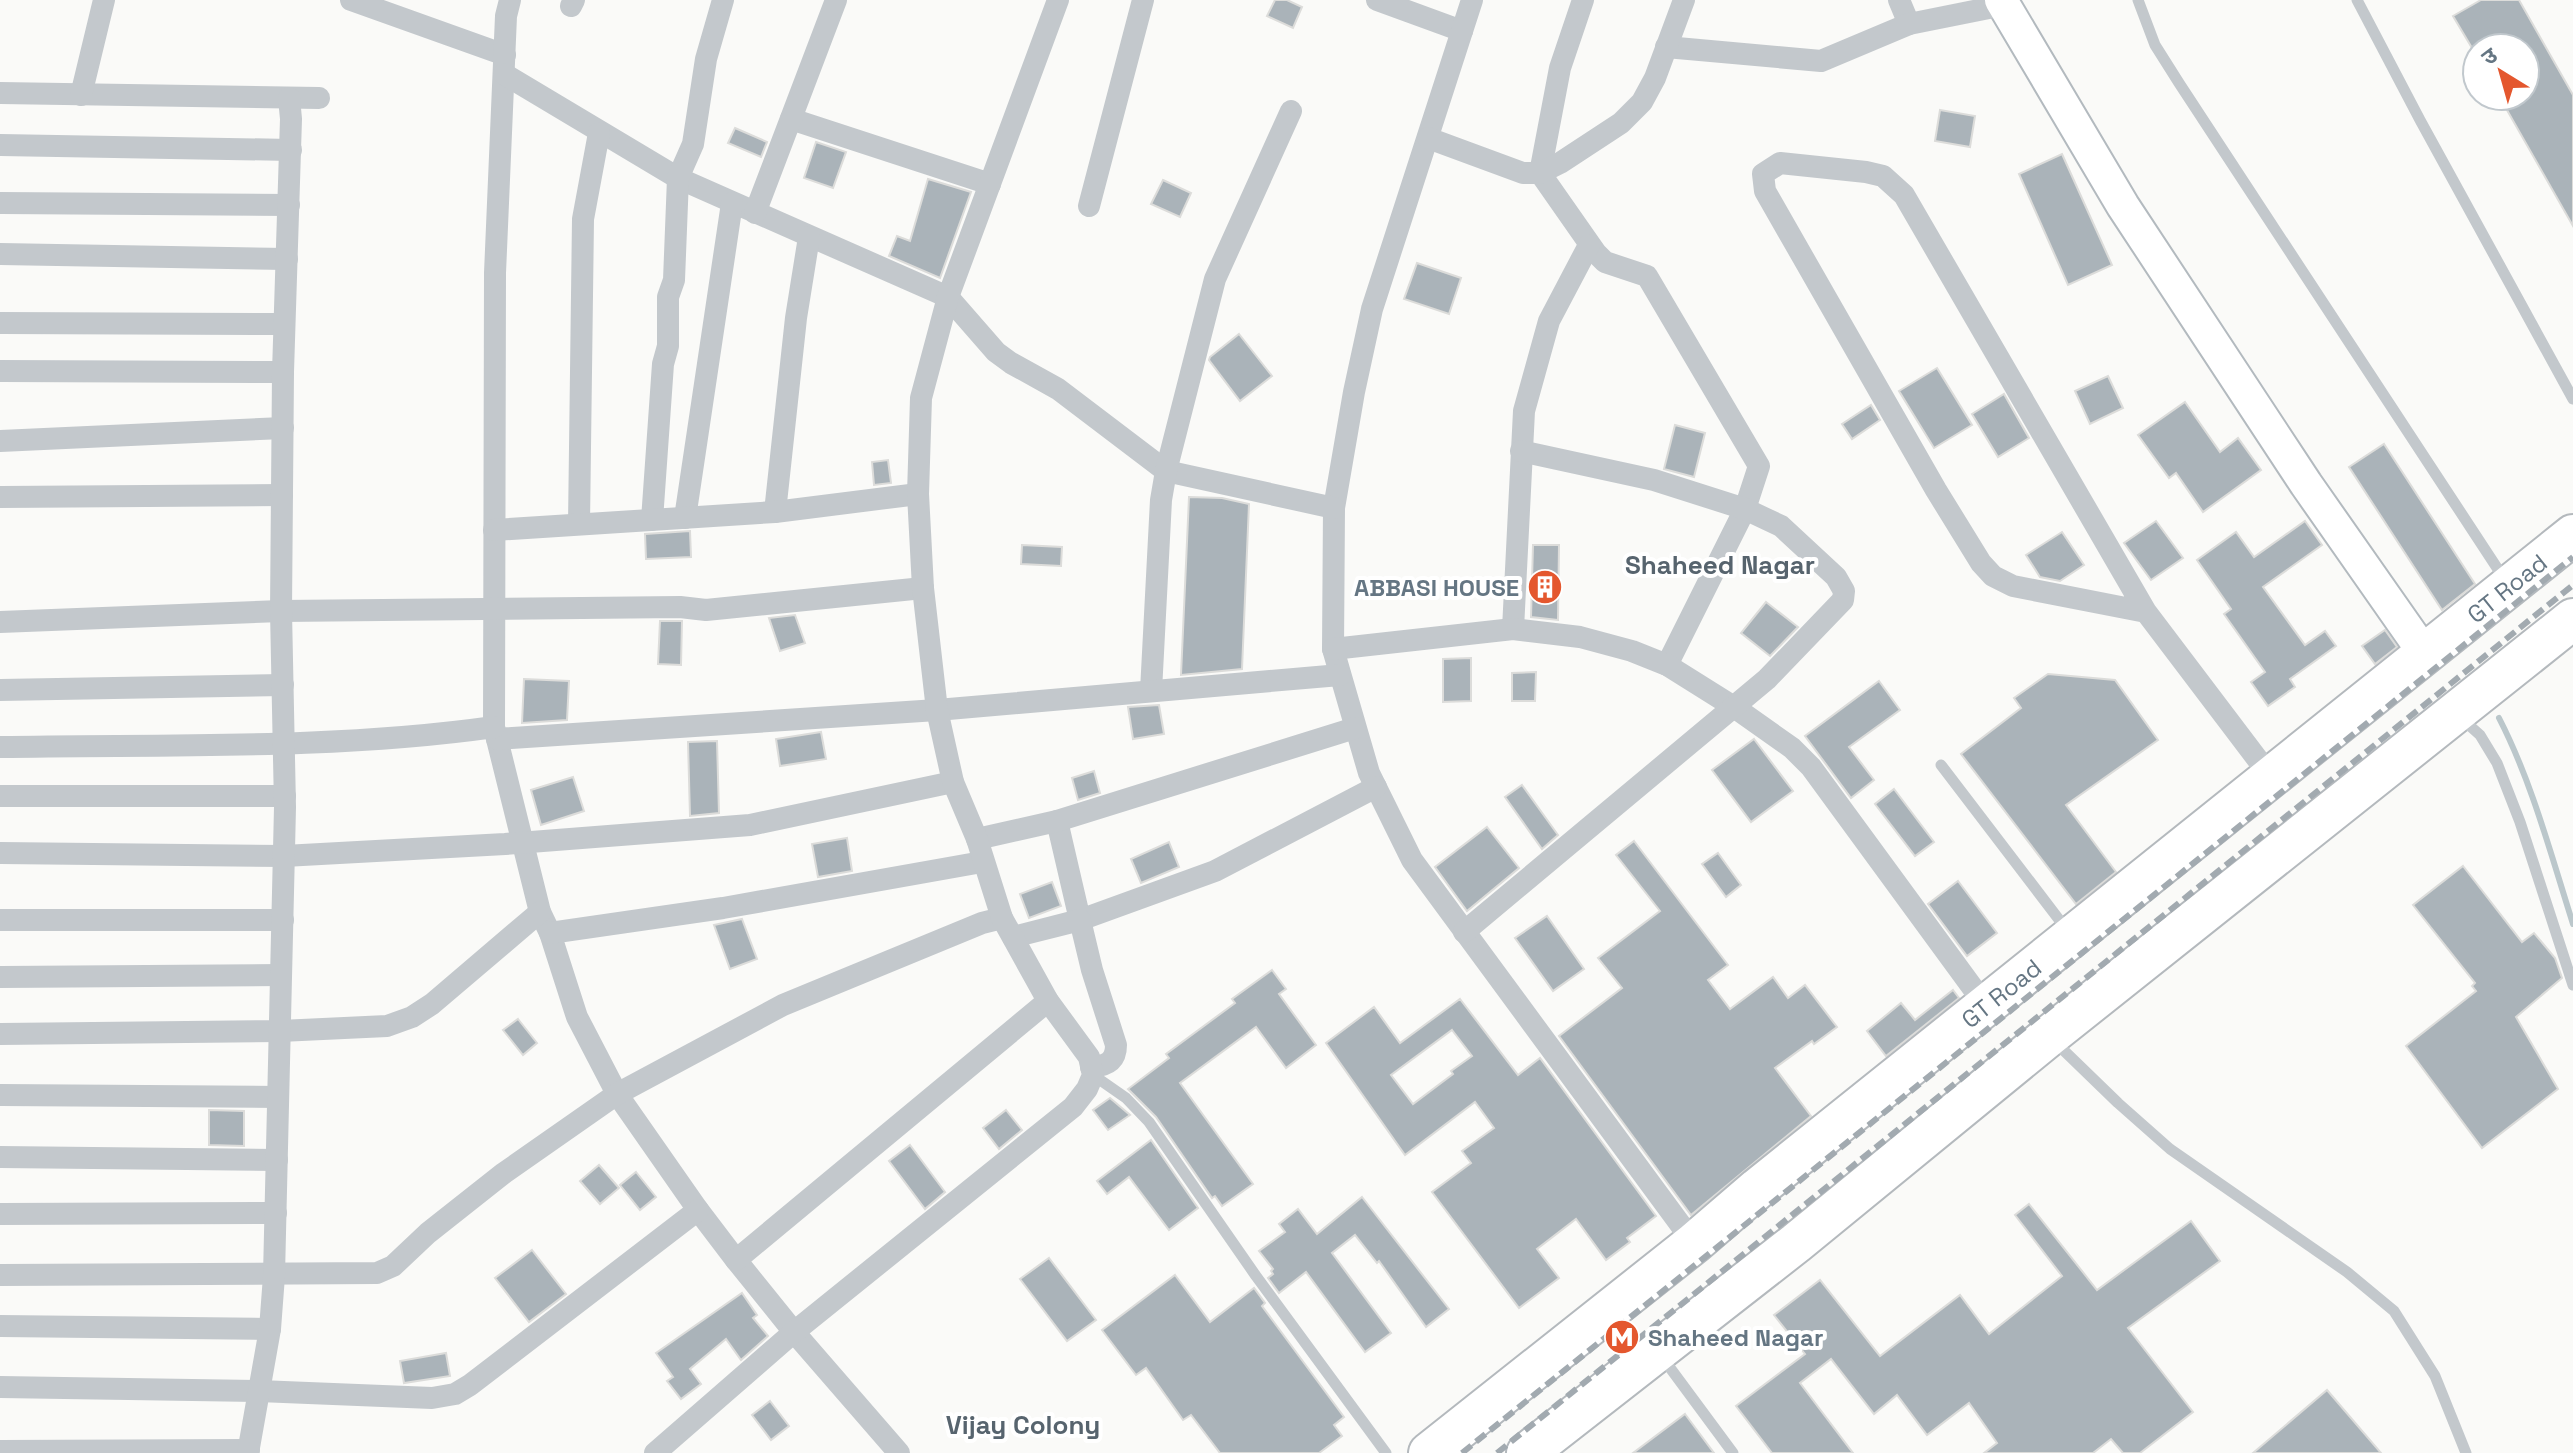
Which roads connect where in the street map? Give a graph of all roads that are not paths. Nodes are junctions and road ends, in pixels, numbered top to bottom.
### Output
1 (104, 0) edge
2 (510, 0) edge
3 (723, 0) edge
4 (836, 0) edge
5 (1058, 0) edge
6 (1143, 0) edge
7 (1377, 0) edge
8 (1472, 0) edge
9 (1583, 0) edge
10 (1684, 0) edge
11 (1899, 0) edge
12 (2138, 0) edge
13 (2357, 0) edge
14 (359, 2) edge
15 (2003, 3) edge
16 (1909, 24) junction
17 (1462, 31) junction
18 (1666, 47) junction
19 (504, 65) junction
20 (0, 93) edge
21 (81, 95) junction
22 (289, 98) junction
23 (319, 98) dead end
24 (1291, 111) dead end
25 (791, 119) junction
26 (599, 133) junction
27 (1428, 138) junction
28 (0, 145) edge
29 (291, 150) junction
30 (1540, 173) junction
31 (678, 178) junction
32 (990, 184) junction
33 (0, 203) edge
34 (732, 203) junction
35 (289, 205) junction
36 (1089, 206) dead end
37 (755, 213) junction
38 (809, 237) junction
39 (1589, 245) junction
40 (0, 254) edge
41 (287, 259) junction
42 (948, 297) junction
43 (0, 323) edge
44 (284, 324) junction
45 (0, 371) edge
46 (283, 372) junction
47 (2573, 399) edge
48 (283, 428) junction
49 (0, 441) edge
50 (1521, 451) junction
51 (1166, 471) junction
52 (918, 494) junction
53 (282, 495) junction
54 (0, 497) edge
55 (1334, 508) junction
56 (1745, 509) junction
57 (775, 512) junction
58 (685, 518) junction
59 (652, 520) junction
60 (579, 524) junction
61 (494, 530) junction
62 (2573, 535) edge
63 (2509, 586) junction
64 (923, 588) junction
65 (494, 609) junction
66 (281, 611) junction
67 (2146, 612) junction
68 (2573, 619) edge
69 (0, 622) edge
70 (1513, 629) junction
71 (1333, 649) junction
72 (2425, 654) junction
73 (1667, 665) junction
74 (1340, 675) junction
75 (283, 685) junction
76 (0, 690) edge
77 (1151, 691) junction
78 (1734, 707) junction
79 (937, 710) junction
80 (2454, 712) junction
81 (1355, 728) junction
82 (495, 733) junction
83 (286, 743) junction
84 (0, 747) edge
85 (1941, 765) dead end
86 (2271, 777) junction
87 (953, 782) junction
88 (1376, 787) junction
89 (0, 796) edge
90 (285, 796) junction
91 (1057, 821) junction
92 (977, 839) junction
93 (522, 841) junction
94 (0, 853) edge
95 (284, 856) junction
96 (982, 862) junction
97 (540, 912) junction
98 (0, 920) edge
99 (283, 920) junction
100 (1080, 920) junction
101 (1007, 927) junction
102 (1464, 932) junction
103 (550, 933) junction
104 (2072, 936) junction
105 (281, 975) junction
106 (0, 977) edge
107 (2573, 985) edge
108 (1048, 1001) junction
109 (1986, 1006) junction
110 (280, 1031) junction
111 (0, 1034) edge
112 (2049, 1036) junction
113 (1092, 1071) junction
114 (617, 1094) junction
115 (0, 1095) edge
116 (278, 1097) junction
117 (0, 1157) edge
118 (277, 1160) junction
119 (698, 1210) junction
120 (276, 1213) junction
121 (0, 1214) edge
122 (1694, 1243) junction
123 (736, 1260) junction
124 (0, 1275) edge
125 (274, 1276) junction
126 (0, 1326) edge
127 (270, 1329) junction
128 (794, 1332) junction
129 (1657, 1349) junction
130 (0, 1387) edge
131 (259, 1391) junction
132 (0, 1451) edge
133 (249, 1452) edge
134 (655, 1453) edge
135 (899, 1453) edge
136 (1386, 1453) edge
137 (1429, 1453) edge
138 (1527, 1453) edge
139 (1733, 1453) edge
140 (2466, 1453) edge

1 - 21 street
2 - 19 street
3 - 31 street
4 - 25 street
5 - 32 street
6 - 36 street
7 - 17 street
8 - 17 street
9 - 30 street
10 - 18 street
11 - 16 street
12 - 63 lane
13 - 47 lane
14 - 19 street
15 - 16 street
15 - 72 street
16 - 18 street
17 - 27 street
18 - 30 street
19 - 26 street
19 - 61 street
20 - 21 street
21 - 22 street
22 - 23 street
22 - 29 street
24 - 51 street
25 - 32 street
25 - 37 street
26 - 31 street
26 - 60 street
27 - 30 street
27 - 55 street
28 - 29 street
29 - 35 street
30 - 39 street
31 - 34 street
31 - 59 street
32 - 42 street
33 - 35 street
34 - 37 street
34 - 58 street
35 - 41 street
37 - 38 street
38 - 42 street
38 - 57 street
39 - 50 street
39 - 56 street
40 - 41 street
41 - 44 street
42 - 51 street
42 - 52 street
43 - 44 street
44 - 46 street
45 - 46 street
46 - 48 street
48 - 49 street
48 - 53 street
50 - 56 street
50 - 70 street
51 - 55 street
51 - 77 street
52 - 57 street
52 - 64 street
53 - 54 street
53 - 66 street
55 - 71 street
56 - 73 street
56 - 78 street
57 - 58 street
58 - 59 street
59 - 60 street
60 - 61 street
61 - 65 street
62 - 63 highway, GT Road
63 - 72 highway, GT Road
64 - 65 street
64 - 79 street
65 - 66 street
65 - 82 street
66 - 69 street
66 - 75 street
67 - 67 street
67 - 86 street
68 - 80 highway
70 - 71 street
70 - 73 street
71 - 74 street
72 - 86 highway, GT Road
73 - 78 street
74 - 77 street
74 - 81 street
75 - 76 street
75 - 83 street
77 - 79 street
78 - 102 street
78 - 109 street
79 - 82 street
79 - 87 street
80 - 107 lane
80 - 112 highway
81 - 88 street
81 - 91 street
82 - 83 street
82 - 93 street
83 - 84 street
83 - 90 street
85 - 104 lane
86 - 104 highway, GT Road
87 - 92 street
87 - 93 street
88 - 100 street
88 - 102 street
89 - 90 street
90 - 95 street
91 - 92 street
91 - 100 street
92 - 96 street
93 - 95 street
93 - 97 street
94 - 95 street
95 - 99 street
96 - 101 street
96 - 103 street
97 - 103 street
97 - 110 street
98 - 99 street
99 - 105 street
100 - 101 street
100 - 113 street
101 - 108 street
101 - 114 street
102 - 122 street
103 - 114 street
104 - 109 highway, GT Road
105 - 106 street
105 - 110 street
108 - 113 street
108 - 123 street
109 - 122 highway, GT Road
110 - 111 street
110 - 116 street
112 - 129 highway
112 - 140 lane
113 - 128 street
113 - 136 lane
114 - 119 street
114 - 125 street
115 - 116 street
116 - 118 street
117 - 118 street
118 - 120 street
119 - 123 street
119 - 131 street
120 - 121 street
120 - 125 street
122 - 137 highway, GT Road
123 - 128 street
124 - 125 street
125 - 127 street
126 - 127 street
127 - 131 street
128 - 134 street
128 - 135 street
129 - 138 highway
129 - 139 lane
130 - 131 street
131 - 133 street
132 - 133 street

